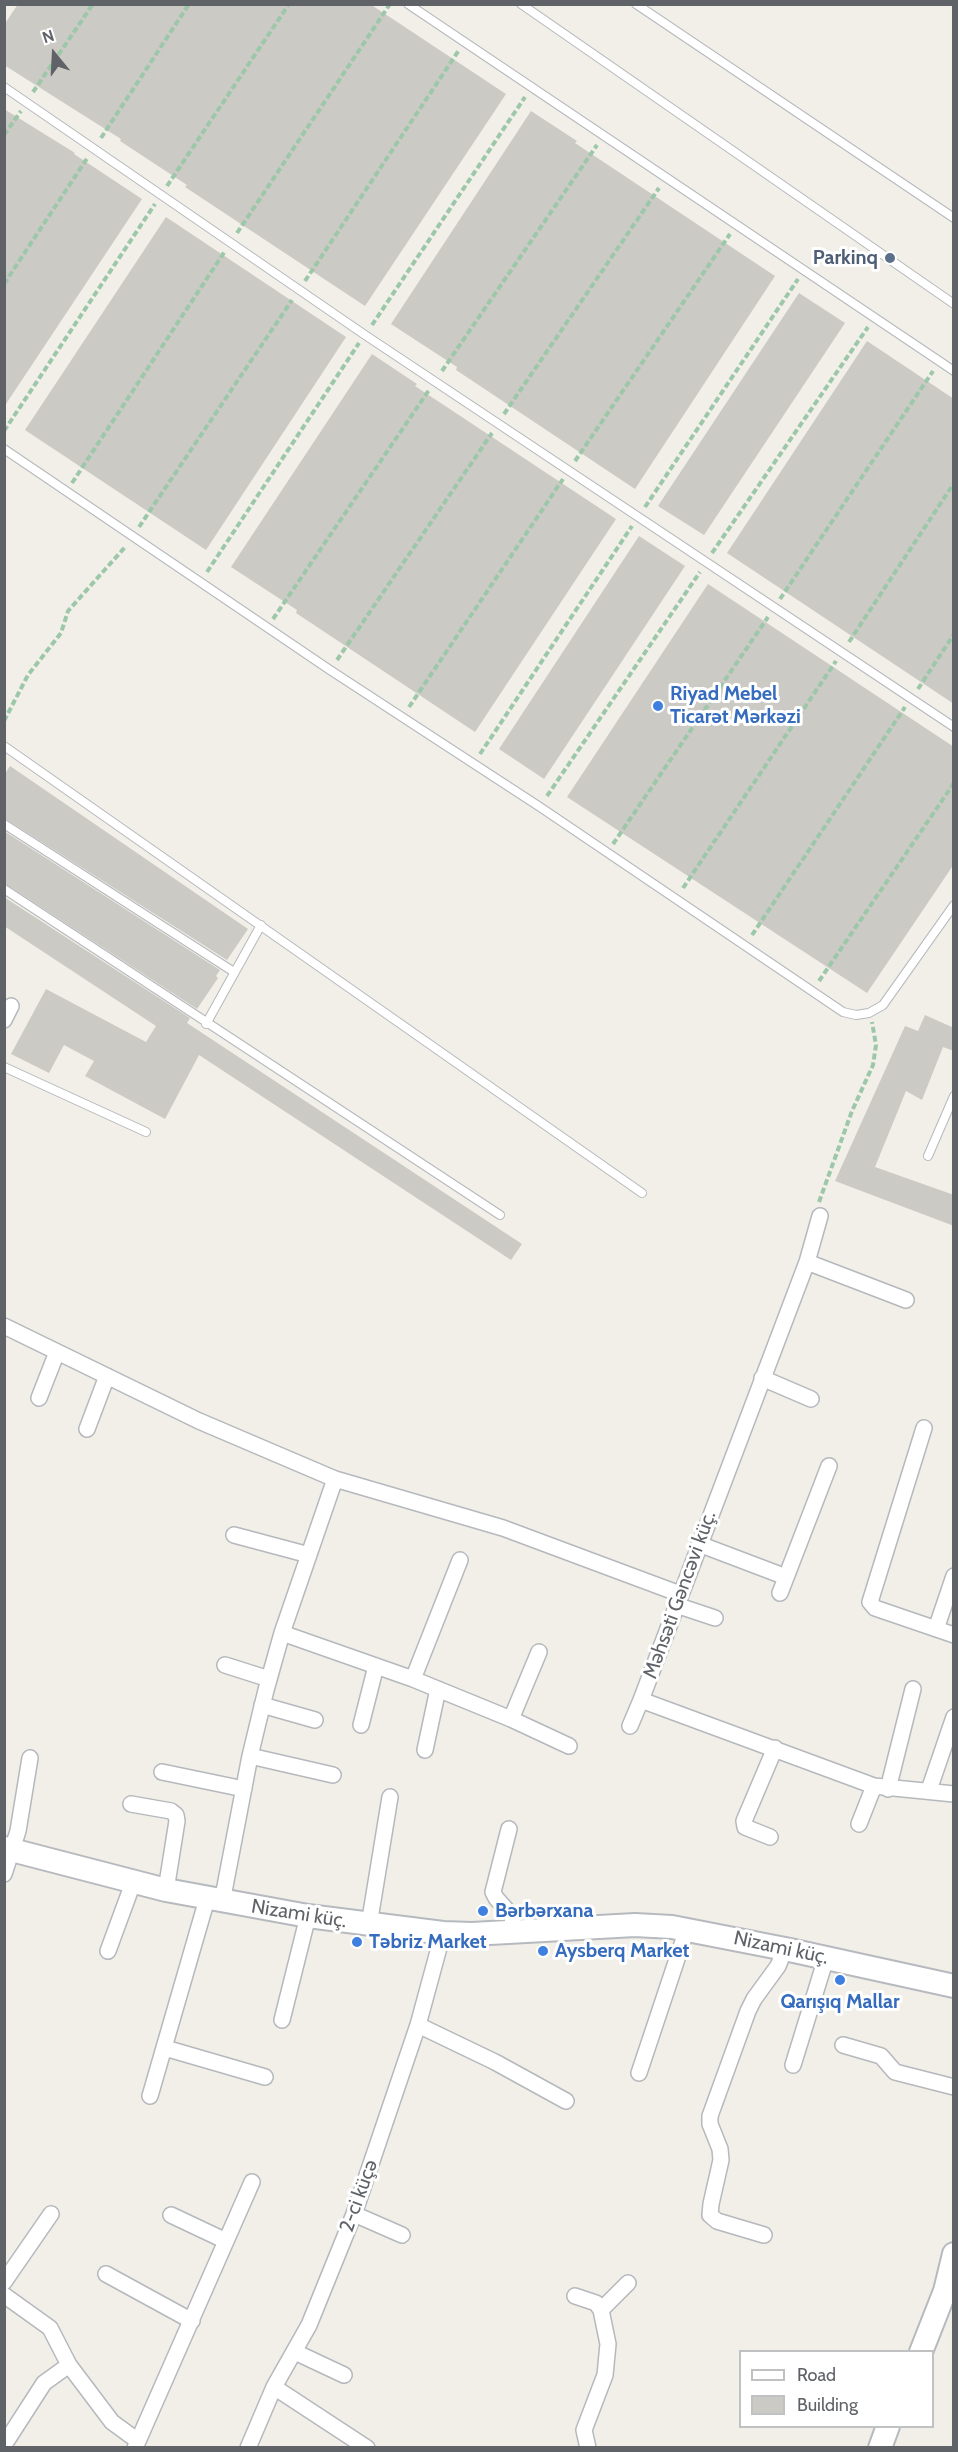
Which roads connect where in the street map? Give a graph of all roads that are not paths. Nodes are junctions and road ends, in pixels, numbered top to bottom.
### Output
1 (408, 4) edge
2 (521, 4) edge
3 (636, 4) edge
4 (4, 87) edge
5 (954, 218) edge
6 (954, 304) edge
7 (954, 370) edge
8 (4, 449) edge
9 (954, 727) edge
10 (4, 746) edge
11 (4, 824) edge
12 (4, 889) edge
13 (954, 905) edge
14 (261, 926) junction
15 (234, 972) junction
16 (206, 1024) junction
17 (4, 1067) edge
18 (954, 1096) edge
19 (146, 1132) dead end
20 (928, 1155) dead end
21 (642, 1193) dead end
22 (500, 1215) dead end
23 (820, 1216) road end
24 (807, 1262) junction
25 (906, 1300) dead end
26 (4, 1326) edge
27 (57, 1352) junction
28 (107, 1376) junction
29 (762, 1378) junction
30 (39, 1398) dead end
31 (811, 1399) dead end
32 (87, 1428) dead end
33 (924, 1428) dead end
34 (829, 1466) dead end
35 (335, 1479) junction
36 (234, 1535) dead end
37 (699, 1544) junction
38 (309, 1555) junction
39 (460, 1560) dead end
40 (954, 1576) edge
41 (786, 1577) junction
42 (780, 1593) dead end
43 (678, 1600) junction
44 (715, 1618) dead end
45 (936, 1629) junction
46 (282, 1633) junction
47 (954, 1635) edge
48 (539, 1652) dead end
49 (225, 1665) dead end
50 (376, 1666) junction
51 (269, 1679) junction
52 (413, 1679) junction
53 (438, 1689) junction
54 (913, 1689) dead end
55 (641, 1700) junction
56 (262, 1705) junction
57 (954, 1717) edge
58 (511, 1719) junction
59 (315, 1720) dead end
60 (361, 1725) dead end
61 (630, 1726) dead end
62 (569, 1746) dead end
63 (775, 1748) junction
64 (424, 1750) dead end
65 (250, 1756) junction
66 (30, 1758) dead end
67 (162, 1772) dead end
68 (333, 1775) dead end
69 (881, 1787) junction
70 (244, 1789) junction
71 (929, 1790) junction
72 (954, 1794) edge
73 (390, 1797) dead end
74 (131, 1804) dead end
75 (859, 1824) dead end
76 (509, 1829) dead end
77 (770, 1837) dead end
78 (9, 1849) edge
79 (4, 1874) edge
80 (133, 1883) junction
81 (166, 1890) junction
82 (215, 1900) junction
83 (308, 1916) junction
84 (369, 1924) junction
85 (687, 1929) junction
86 (514, 1932) junction
87 (443, 1933) junction
88 (785, 1949) junction
89 (108, 1951) dead end
90 (826, 1958) junction
91 (954, 1986) edge
92 (282, 2020) dead end
93 (418, 2025) junction
94 (843, 2044) dead end
95 (165, 2048) junction
96 (793, 2065) dead end
97 (639, 2073) dead end
98 (265, 2078) dead end
99 (954, 2087) edge
100 (150, 2096) dead end
101 (566, 2101) dead end
102 (252, 2182) dead end
103 (51, 2214) dead end
104 (354, 2214) junction
105 (171, 2215) dead end
106 (402, 2235) dead end
107 (764, 2235) dead end
108 (226, 2241) junction
109 (954, 2254) edge
110 (106, 2274) dead end
111 (4, 2282) edge
112 (628, 2283) dead end
113 (4, 2295) edge
114 (575, 2296) dead end
115 (601, 2310) junction
116 (192, 2321) junction
117 (922, 2350) edge
118 (295, 2352) junction
119 (69, 2365) junction
120 (344, 2375) dead end
121 (274, 2387) junction
122 (888, 2428) edge
123 (136, 2444) edge
124 (4, 2445) edge
125 (248, 2448) edge
126 (367, 2448) edge
127 (588, 2448) edge
128 (880, 2448) edge

1 - 7 lane
2 - 6 lane
3 - 5 lane
4 - 9 lane
8 - 13 lane
10 - 14 lane
11 - 15 lane
12 - 16 lane
14 - 15 lane
14 - 21 lane
15 - 16 lane
16 - 22 lane
17 - 19 lane
18 - 20 lane
23 - 24 street, Məhsəti Gəncəvi küç.
24 - 25 street
24 - 29 street, Məhsəti Gəncəvi küç.
26 - 27 street
27 - 28 street
27 - 30 street
28 - 32 street
28 - 35 street
29 - 31 street
29 - 37 street, Məhsəti Gəncəvi küç.
33 - 45 street
34 - 41 street
35 - 38 street
35 - 43 street
36 - 38 street
37 - 41 street
37 - 43 street, Məhsəti Gəncəvi küç.
38 - 46 street
39 - 52 street
40 - 45 street
41 - 42 street
43 - 44 street
43 - 55 street, Məhsəti Gəncəvi küç.
45 - 47 street
46 - 50 street
46 - 51 street
48 - 58 street
49 - 51 street
50 - 52 street
50 - 60 street
51 - 56 street
52 - 53 street
53 - 58 street
53 - 64 street
54 - 69 street
55 - 61 street
55 - 63 street, Məhsəti Gəncəvi küç.
56 - 59 street
56 - 65 street
57 - 71 street
58 - 62 street
63 - 69 street, Məhsəti Gəncəvi küç.
63 - 77 street
65 - 68 street
65 - 70 street
66 - 78 street
67 - 70 street
69 - 71 street, Məhsəti Gəncəvi küç.
69 - 75 street
70 - 82 street
71 - 72 street, Məhsəti Gəncəvi küç.
73 - 84 street
74 - 81 street
76 - 86 street
78 - 79 street
78 - 80 street, Nizami küç.
80 - 81 street, Nizami küç.
80 - 89 street
81 - 82 street, Nizami küç.
82 - 83 street, Nizami küç.
82 - 95 street
83 - 84 street, Nizami küç.
83 - 92 street
84 - 87 street, Nizami küç.
85 - 86 street, Nizami küç.
85 - 88 street, Nizami küç.
85 - 97 street
86 - 87 street, Nizami küç.
87 - 93 street, 2-ci küçə
88 - 90 street, Nizami küç.
88 - 107 street
90 - 91 street, Nizami küç.
90 - 96 street
93 - 101 street
93 - 104 street, 2-ci küçə
94 - 99 street
95 - 98 street
95 - 100 street
102 - 108 street
103 - 111 street
104 - 106 street
104 - 118 street, 2-ci küçə
105 - 108 street
108 - 116 street
109 - 117 street
110 - 116 street
112 - 115 street
113 - 119 street
114 - 115 street
115 - 127 street
116 - 123 street
118 - 120 street
118 - 121 street, 2-ci küçə
119 - 123 street
119 - 124 street
121 - 125 street, 2-ci küçə
121 - 126 street
122 - 128 street

